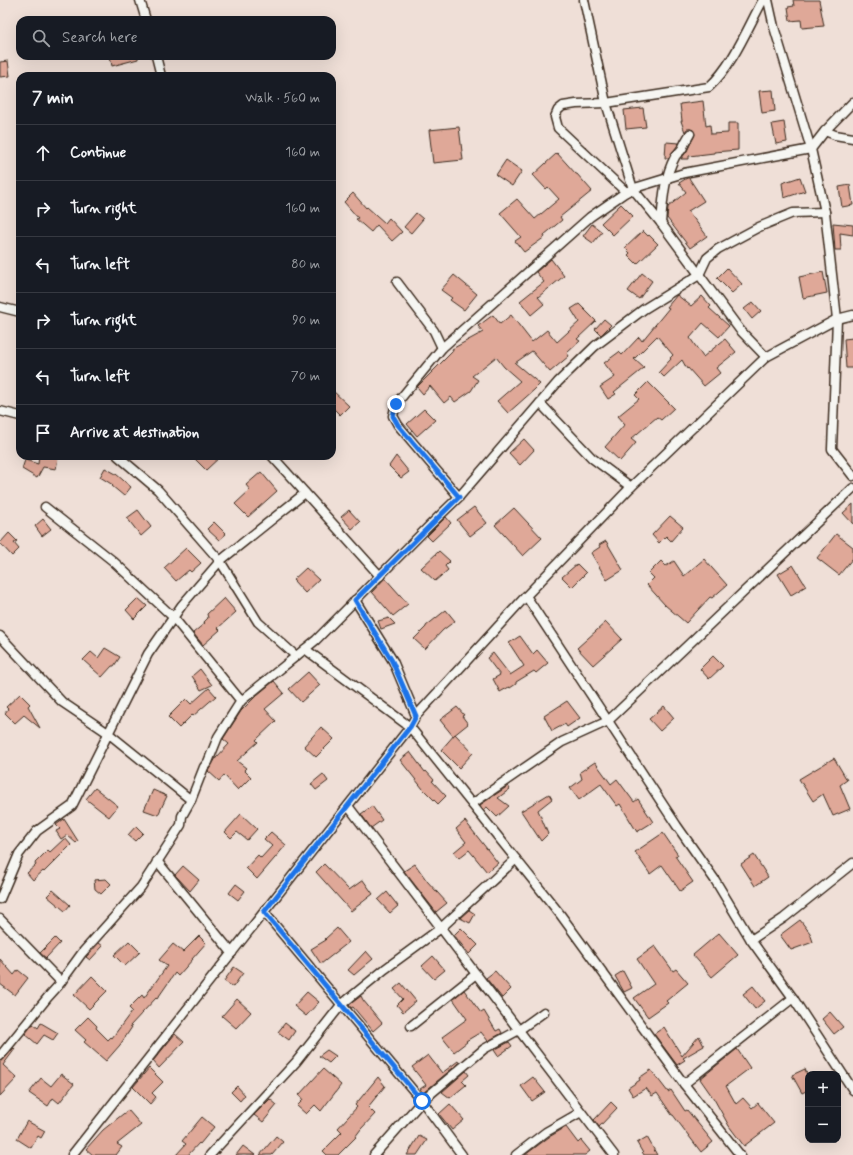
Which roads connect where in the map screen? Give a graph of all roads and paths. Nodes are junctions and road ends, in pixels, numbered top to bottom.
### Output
1 (140, 0) edge
2 (584, 0) edge
3 (763, 0) edge
4 (768, 0) edge
5 (145, 16) edge
6 (157, 60) edge
7 (160, 72) edge
8 (853, 102) edge
9 (606, 103) junction
10 (825, 131) junction
11 (690, 134) dead end
12 (853, 138) edge
13 (811, 149) junction
14 (667, 179) junction
15 (630, 191) junction
16 (825, 212) junction
17 (661, 223) junction
18 (699, 275) junction
19 (397, 282) dead end
20 (0, 308) edge
21 (16, 311) edge
22 (853, 315) edge
23 (837, 319) junction
24 (442, 348) junction
25 (766, 357) junction
26 (540, 403) junction
27 (0, 411) edge
28 (16, 415) edge
29 (123, 460) edge
30 (276, 460) edge
31 (853, 476) edge
32 (631, 487) junction
33 (853, 488) edge
34 (305, 493) junction
35 (459, 497) junction
36 (45, 507) dead end
37 (220, 561) junction
38 (380, 576) junction
39 (526, 596) junction
40 (355, 600) junction
41 (173, 617) junction
42 (0, 636) edge
43 (305, 649) junction
44 (296, 656) junction
45 (241, 701) junction
46 (416, 716) junction
47 (608, 721) junction
48 (410, 727) junction
49 (108, 733) junction
50 (191, 800) junction
51 (472, 804) junction
52 (348, 806) junction
53 (516, 859) junction
54 (157, 861) junction
55 (853, 863) edge
56 (0, 899) edge
57 (264, 912) junction
58 (0, 920) edge
59 (441, 928) junction
60 (752, 940) junction
61 (232, 953) junction
62 (476, 974) junction
63 (61, 982) junction
64 (792, 998) junction
65 (341, 1005) junction
66 (544, 1012) dead end
67 (411, 1026) dead end
68 (519, 1030) junction
69 (0, 1056) edge
70 (684, 1084) junction
71 (853, 1090) edge
72 (422, 1101) junction
73 (581, 1112) junction
74 (72, 1155) edge
75 (210, 1155) edge
76 (374, 1155) edge
77 (462, 1155) edge
78 (516, 1155) edge
79 (614, 1155) edge
80 (740, 1155) edge

1 - 5 street
2 - 9 street
3 - 9 street
4 - 13 street
6 - 7 street
8 - 10 street
9 - 15 street
9 - 15 street
10 - 12 street
10 - 13 street
11 - 14 street
13 - 14 street
13 - 16 street
14 - 15 street
14 - 17 street
15 - 17 street
15 - 24 street
16 - 18 street
16 - 23 street
17 - 18 street
18 - 25 street
18 - 26 street
19 - 24 street
20 - 21 street
22 - 23 street
23 - 25 street
23 - 31 street
24 - 35 street
25 - 32 street
26 - 32 street
26 - 35 street
27 - 28 street
29 - 37 street
30 - 34 street
32 - 39 street
33 - 47 street
34 - 37 street
34 - 38 street
35 - 38 street
36 - 41 street
37 - 41 street
37 - 44 street
38 - 40 street
39 - 46 street
39 - 47 street
40 - 43 street
40 - 46 street
41 - 45 street
41 - 49 street
42 - 49 street
43 - 44 street
43 - 48 street
44 - 45 street
45 - 50 street
46 - 48 street
47 - 51 street
47 - 60 street
48 - 51 street
48 - 52 street
49 - 50 street
49 - 56 street
50 - 54 street
51 - 53 street
52 - 57 street
52 - 59 street
53 - 59 street
53 - 70 street
54 - 61 street
54 - 63 street
55 - 60 street
57 - 61 street
57 - 65 street
58 - 63 street
59 - 62 street
59 - 65 street
60 - 64 street
61 - 74 street
62 - 67 street
62 - 68 street
63 - 69 street
64 - 70 street
64 - 71 street
65 - 72 street
65 - 75 street
66 - 68 street
68 - 72 street
68 - 73 street
70 - 80 street
72 - 76 street
72 - 77 street
73 - 78 street
73 - 79 street

